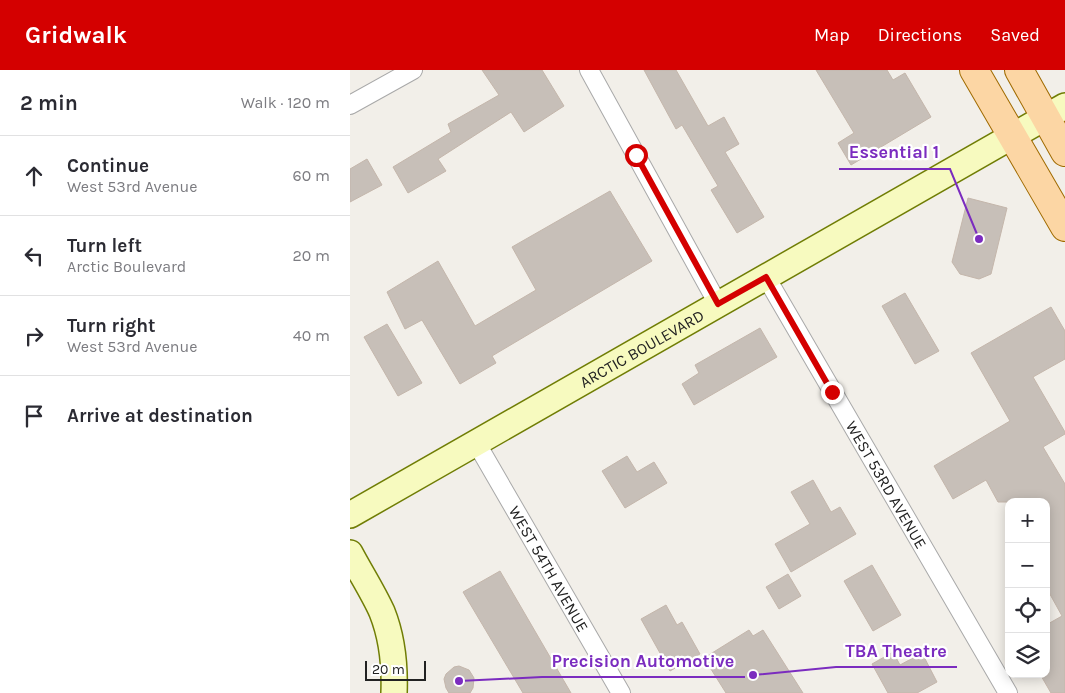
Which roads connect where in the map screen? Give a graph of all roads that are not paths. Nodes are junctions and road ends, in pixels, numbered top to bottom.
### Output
1 (413, 70) edge
2 (589, 70) edge
3 (974, 70) edge
4 (1019, 70) edge
5 (350, 105) edge
6 (1055, 112) edge
7 (1012, 136) junction
8 (1065, 152) edge
9 (1065, 227) edge
10 (766, 277) junction
11 (718, 304) junction
12 (477, 444) junction
13 (350, 515) edge
14 (350, 553) edge
15 (394, 693) edge
16 (621, 693) edge
17 (1008, 693) edge

1 - 5 street
2 - 11 street
3 - 7 main road
4 - 6 main road
6 - 7 main road, ARCTIC BOULEVARD
6 - 8 main road
7 - 9 main road
7 - 10 main road, ARCTIC BOULEVARD
10 - 11 main road, ARCTIC BOULEVARD
10 - 17 street, WEST 53RD AVENUE
11 - 12 main road, ARCTIC BOULEVARD
12 - 13 main road, ARCTIC BOULEVARD
12 - 16 street, WEST 54TH AVENUE
14 - 15 main road

